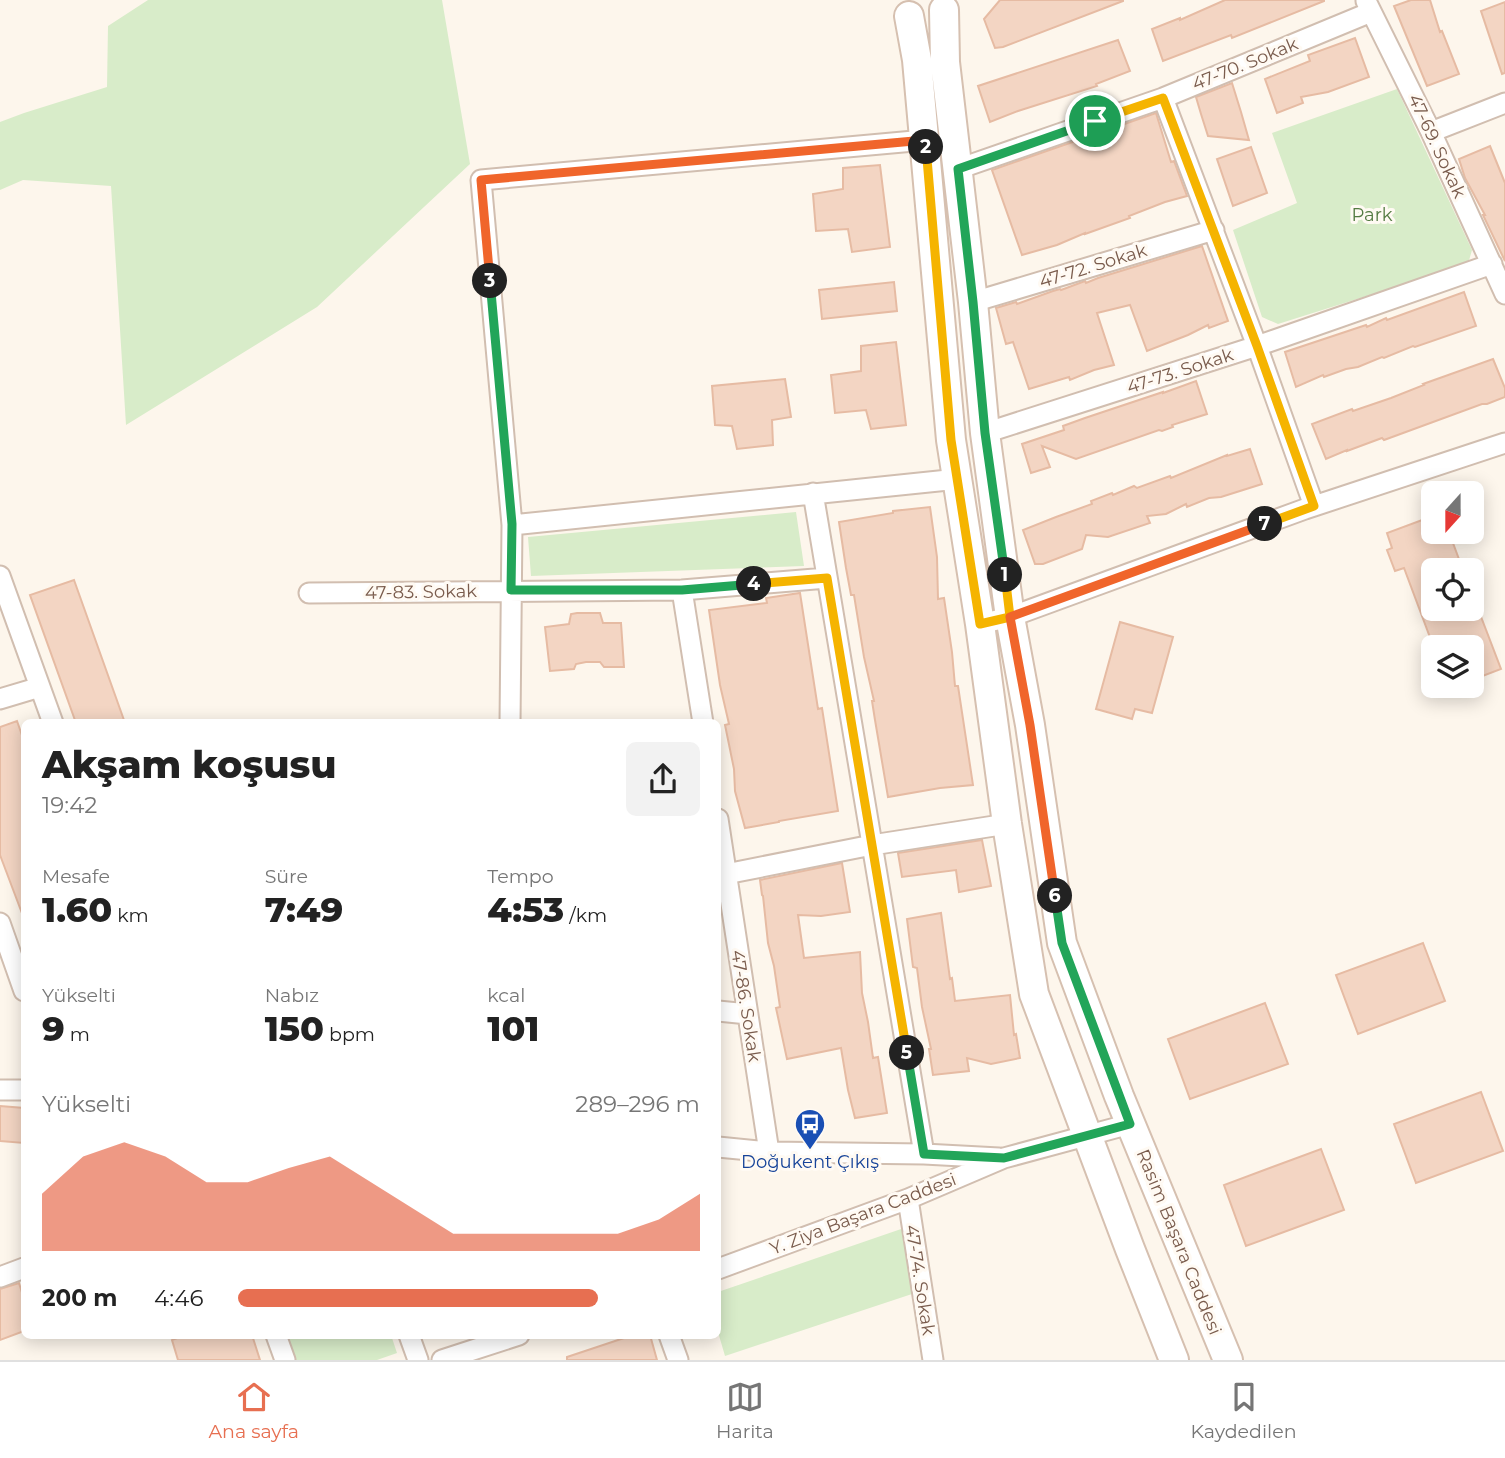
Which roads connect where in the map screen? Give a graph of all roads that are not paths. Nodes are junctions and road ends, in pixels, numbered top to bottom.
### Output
1 (950, 4) edge
2 (1368, 6) edge
3 (900, 8) edge
4 (1163, 98) junction
5 (1505, 103) edge
6 (1431, 132) junction
7 (925, 140) junction
8 (958, 169) junction
9 (1213, 230) junction
10 (1492, 264) junction
11 (1505, 294) edge
12 (973, 302) junction
13 (1257, 346) junction
14 (985, 433) junction
15 (1505, 443) edge
16 (958, 479) junction
17 (813, 493) junction
18 (1314, 506) junction
19 (512, 524) junction
20 (0, 576) edge
21 (827, 578) junction
22 (511, 590) junction
23 (682, 590) junction
24 (309, 593) dead end
25 (1010, 617) junction
26 (980, 624) junction
27 (40, 687) junction
28 (0, 699) edge
29 (52, 719) edge
30 (510, 719) edge
31 (702, 719) edge
32 (1007, 824) junction
33 (721, 840) edge
34 (872, 845) junction
35 (726, 874) junction
36 (0, 923) edge
37 (21, 982) edge
38 (721, 1011) edge
39 (748, 1014) junction
40 (0, 1090) edge
41 (21, 1090) edge
42 (1130, 1124) junction
43 (1087, 1135) junction
44 (721, 1147) edge
45 (769, 1152) junction
46 (924, 1154) junction
47 (1004, 1158) junction
48 (908, 1199) junction
49 (721, 1268) edge
50 (21, 1269) edge
51 (0, 1277) edge
52 (277, 1339) edge
53 (410, 1339) edge
54 (507, 1339) edge
55 (670, 1339) edge
56 (285, 1360) edge
57 (418, 1360) edge
58 (442, 1360) edge
59 (678, 1360) edge
60 (933, 1360) edge
61 (1174, 1360) edge
62 (1228, 1360) edge

1 - 3 street
1 - 8 street, Rasim Başara Caddesi
2 - 4 street, 47-70. Sokak
2 - 6 street, 47-69. Sokak
3 - 7 street
4 - 8 street, 47-70. Sokak
4 - 9 street
5 - 6 street
6 - 10 street, 47-69. Sokak
7 - 16 street
7 - 19 street
8 - 12 street, Rasim Başara Caddesi
9 - 12 street, 47-72. Sokak
9 - 13 street
10 - 11 street, 47-69. Sokak
10 - 13 street, 47-73. Sokak
12 - 14 street, Rasim Başara Caddesi
13 - 14 street, 47-73. Sokak
13 - 18 street
14 - 25 street, Rasim Başara Caddesi
15 - 18 street
16 - 17 street
16 - 26 street
17 - 19 street
17 - 21 street
18 - 25 street
19 - 22 street
20 - 27 street
21 - 23 street, 47-83. Sokak
21 - 34 street
22 - 23 street, 47-83. Sokak
22 - 24 street, 47-83. Sokak
22 - 30 street
23 - 31 street
25 - 26 street
25 - 42 street, Rasim Başara Caddesi
26 - 32 street
27 - 28 street
27 - 29 street
32 - 34 street
32 - 43 street
33 - 35 street, 47-86. Sokak
34 - 35 street
34 - 46 street
35 - 39 street, 47-86. Sokak
36 - 37 street
38 - 39 street
39 - 45 street, 47-86. Sokak
40 - 41 street
42 - 43 street, Y. Ziya Başara Caddesi
42 - 62 street, Rasim Başara Caddesi
43 - 47 street, Y. Ziya Başara Caddesi
43 - 61 street
44 - 45 street
45 - 46 street
46 - 47 street
47 - 48 street, Y. Ziya Başara Caddesi
48 - 49 street, Y. Ziya Başara Caddesi
48 - 60 street, 47-74. Sokak
50 - 51 street
52 - 56 street
53 - 57 street
54 - 58 street
55 - 59 street

